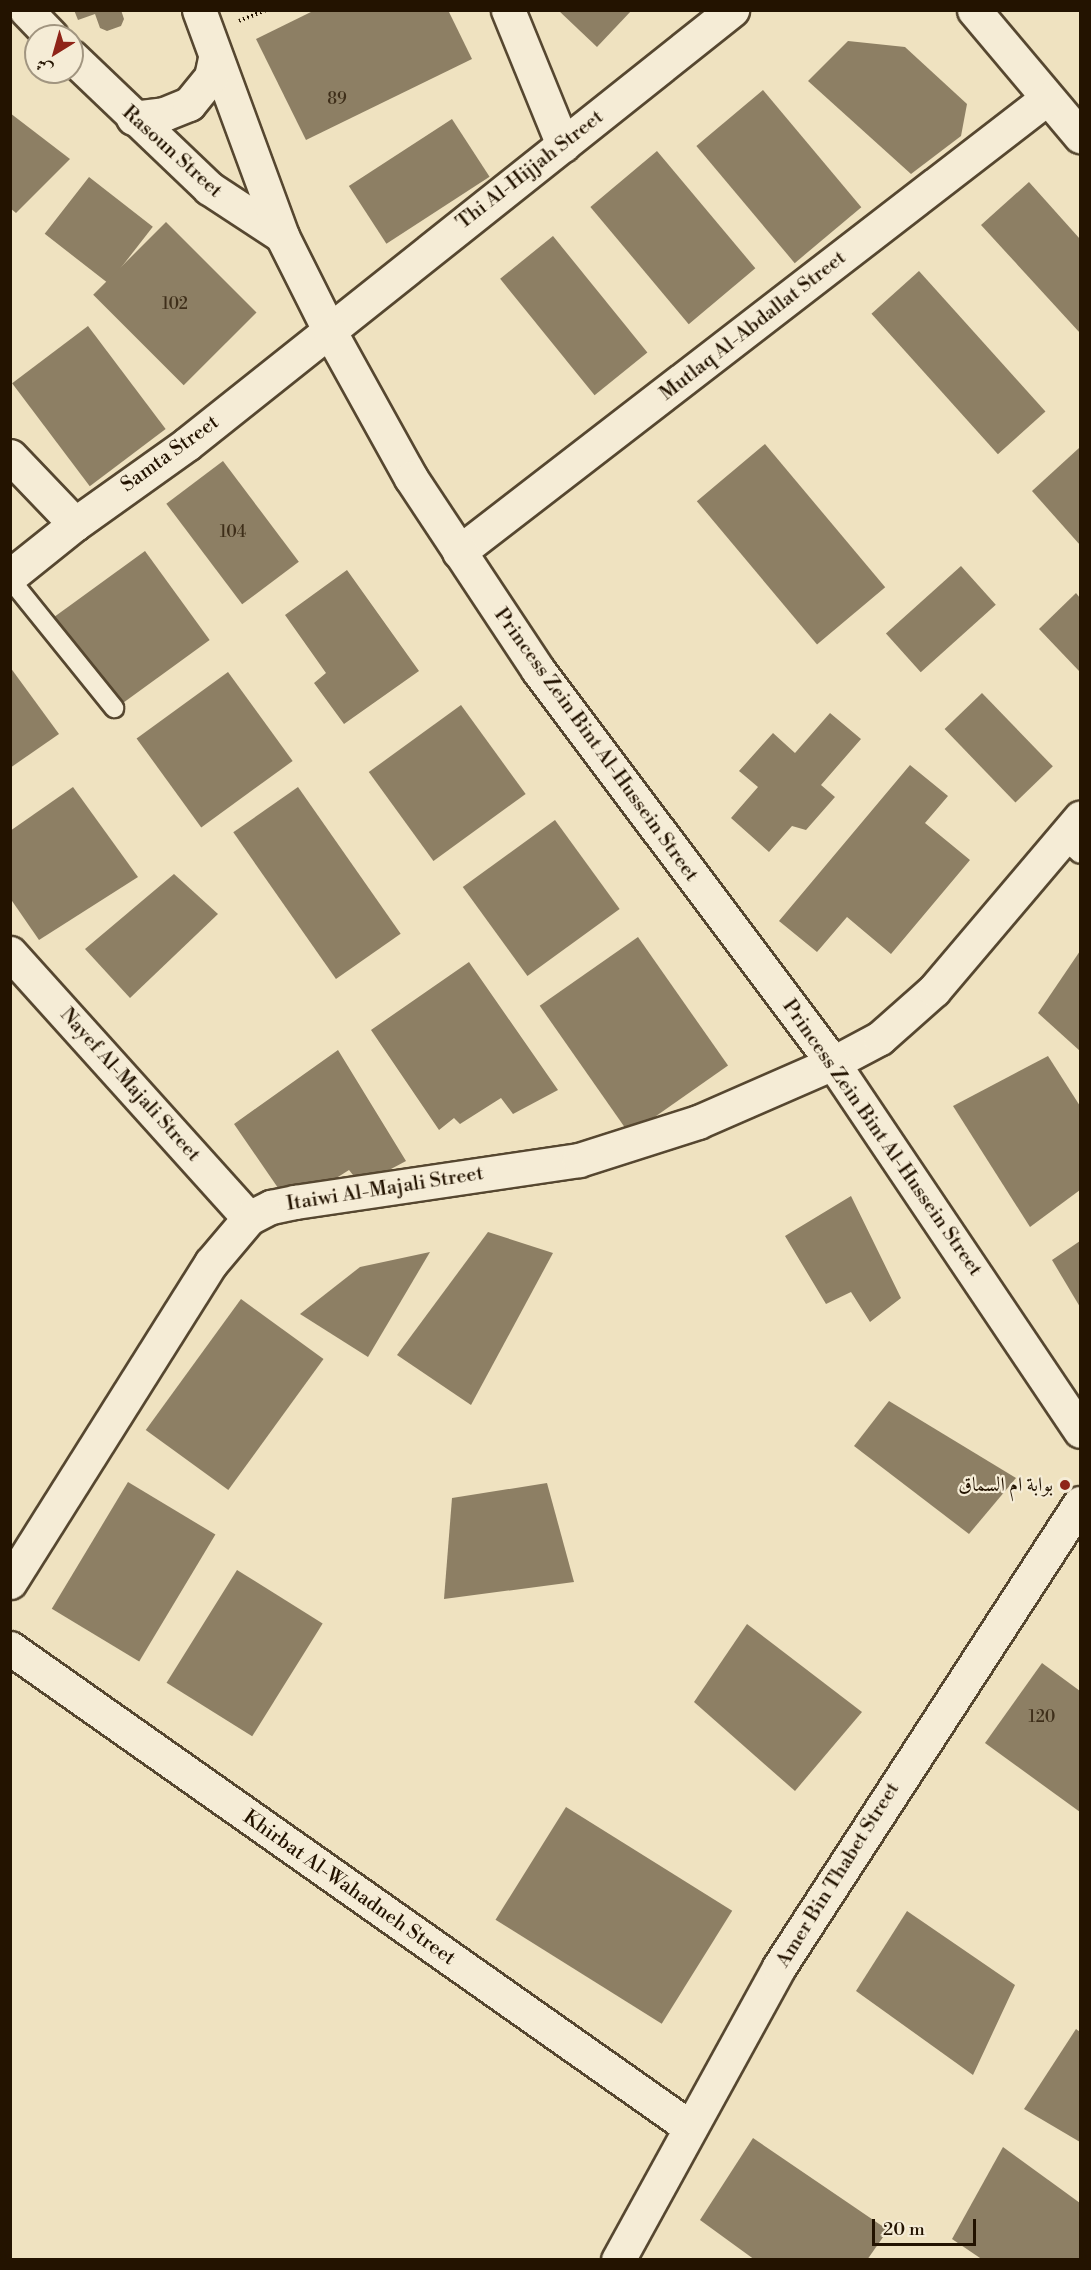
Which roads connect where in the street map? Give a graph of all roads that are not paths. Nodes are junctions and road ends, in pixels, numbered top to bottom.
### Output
1 (26, 10) edge
2 (198, 10) edge
3 (508, 10) edge
4 (732, 10) edge
5 (974, 10) edge
6 (39, 24) edge
7 (215, 58) junction
8 (84, 69) edge
9 (1046, 99) junction
10 (133, 118) junction
11 (1080, 136) edge
12 (563, 145) junction
13 (282, 236) junction
14 (330, 332) junction
15 (10, 456) edge
16 (75, 524) junction
17 (459, 552) junction
18 (10, 577) edge
19 (114, 708) dead end
20 (1075, 837) edge
21 (10, 953) edge
22 (833, 1063) junction
23 (249, 1218) junction
24 (1080, 1431) edge
25 (1080, 1503) edge
26 (10, 1582) edge
27 (10, 1648) edge
28 (688, 2126) junction
29 (618, 2259) edge

1 - 6 street
2 - 7 street, Princess Zein Bint Al-Hussein Street
3 - 12 street
4 - 12 street, Thi Al-Hijjah Street
5 - 9 street
7 - 10 street
7 - 13 street, Princess Zein Bint Al-Hussein Street
8 - 10 street, Rasoun Street
9 - 11 street
9 - 17 street, Mutlaq Al-Abdallat Street
10 - 13 street, Rasoun Street
12 - 14 street, Thi Al-Hijjah Street
13 - 14 street, Princess Zein Bint Al-Hussein Street
14 - 16 street, Samta Street
14 - 17 street, Princess Zein Bint Al-Hussein Street
15 - 16 street
16 - 18 street, Samta Street
17 - 22 street, Princess Zein Bint Al-Hussein Street
18 - 19 lane
20 - 22 street, Itaiwi Al-Majali Street
21 - 23 street, Nayef Al-Majali Street
22 - 23 street, Itaiwi Al-Majali Street
22 - 24 street, Princess Zein Bint Al-Hussein Street
23 - 26 street, Itaiwi Al-Majali Street
25 - 28 street, Amer Bin Thabet Street
27 - 28 street, Khirbat Al-Wahadneh Street
28 - 29 street, Amer Bin Thabet Street

